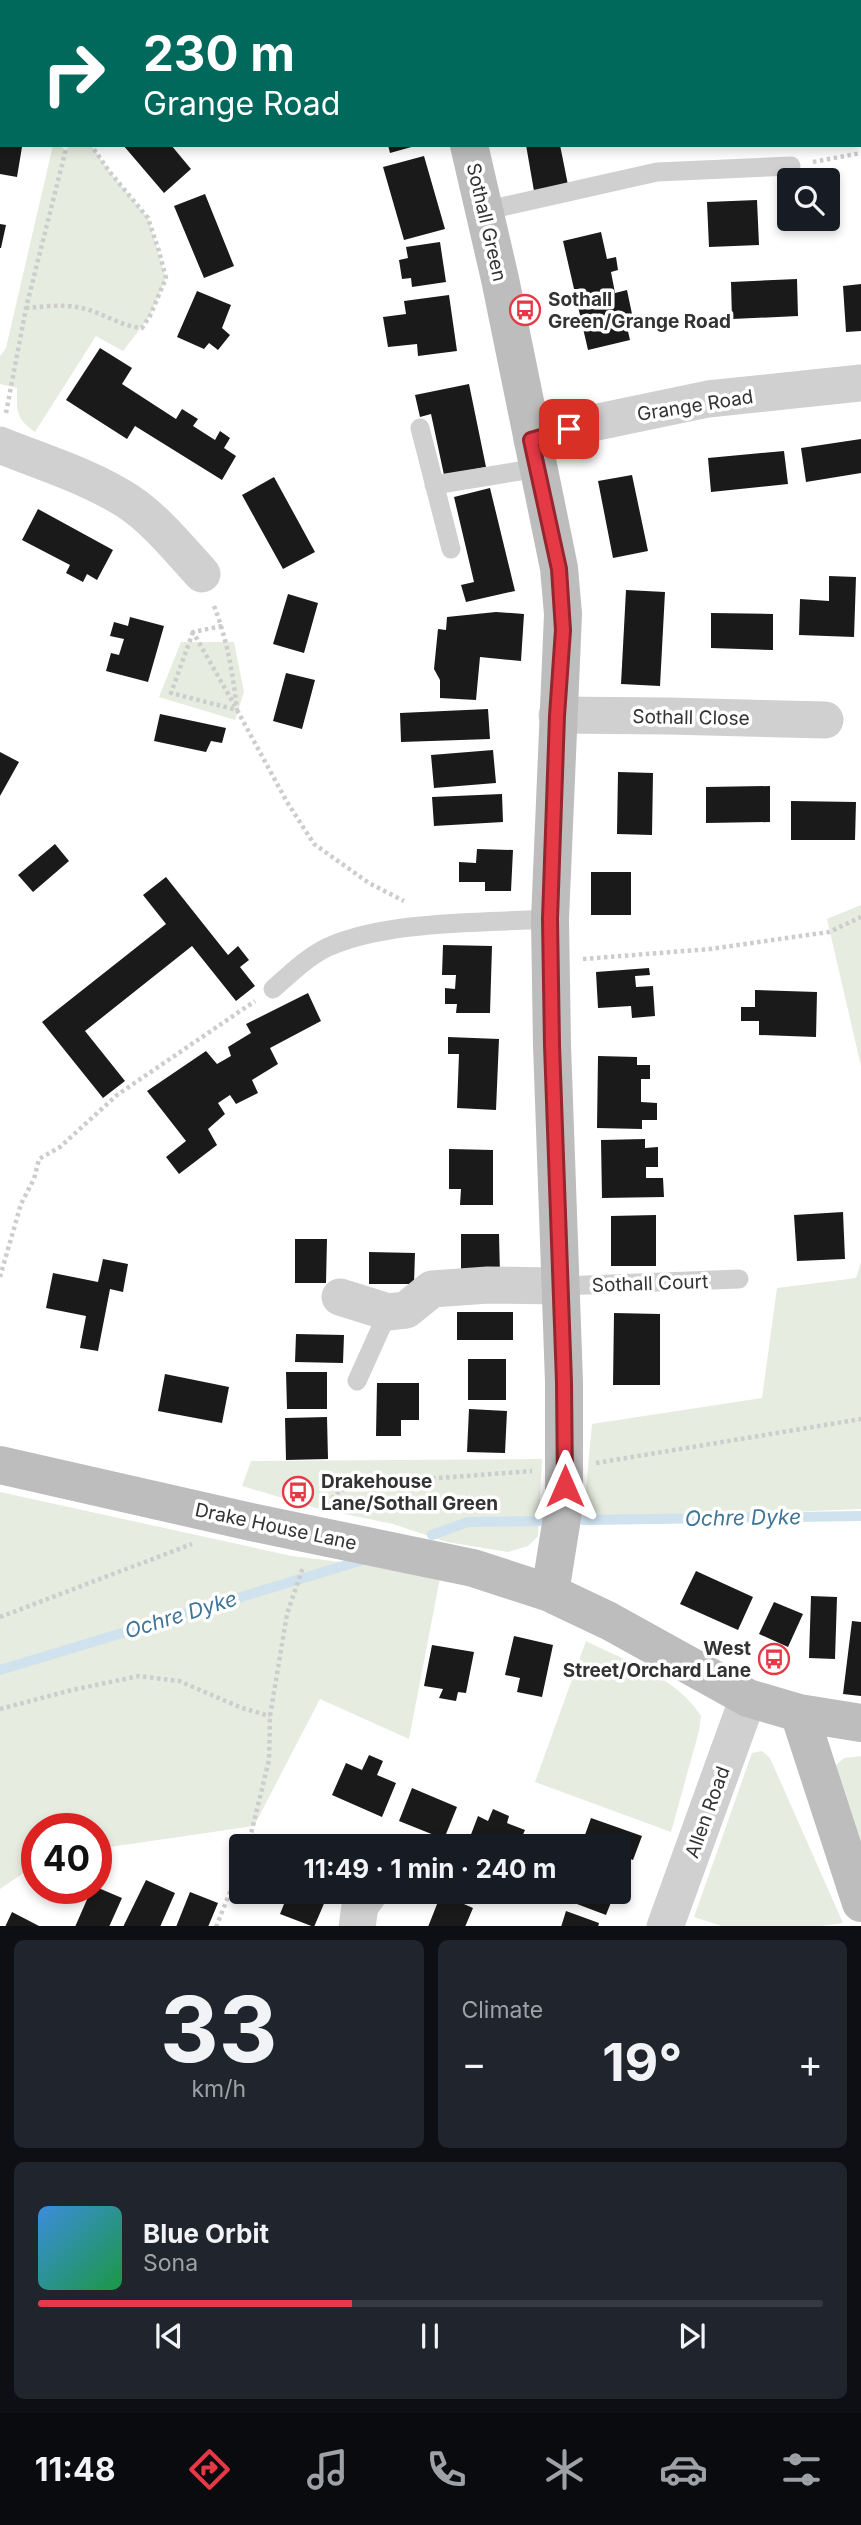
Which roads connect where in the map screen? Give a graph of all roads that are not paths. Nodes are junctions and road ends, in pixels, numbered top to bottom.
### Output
1 (469, 147) edge
2 (791, 166) road end
3 (483, 211) junction
4 (861, 383) edge
5 (420, 428) dead end
6 (0, 445) edge
7 (535, 454) junction
8 (434, 485) junction
9 (451, 550) dead end
10 (202, 574) road end
11 (557, 716) junction
12 (825, 720) dead end
13 (550, 919) junction
14 (273, 989) road end
15 (739, 1279) dead end
16 (561, 1286) junction
17 (340, 1297) dead end
18 (388, 1312) junction
19 (357, 1381) dead end
20 (0, 1465) edge
21 (550, 1593) junction
22 (748, 1698) junction
23 (799, 1713) junction
24 (861, 1723) edge
25 (861, 1903) edge
26 (361, 1904) edge
27 (357, 1926) edge
28 (665, 1926) edge

1 - 3 street, Sothall Green
2 - 3 lane
3 - 7 street, Sothall Green
4 - 7 street, Grange Road
5 - 8 lane
6 - 10 street
7 - 8 lane
7 - 11 street, Sothall Green
8 - 9 lane
11 - 12 street, Sothall Close
11 - 13 street, Sothall Green
13 - 14 lane
13 - 16 street, Sothall Green
15 - 16 lane, Sothall Court
16 - 18 street
16 - 21 street, Sothall Green
17 - 18 street
18 - 19 lane
20 - 21 street, Drake House Lane
21 - 22 street, Drake House Lane
22 - 23 street, Drake House Lane
22 - 28 street, Allen Road
23 - 24 street, Drake House Lane
23 - 25 street
26 - 27 street

